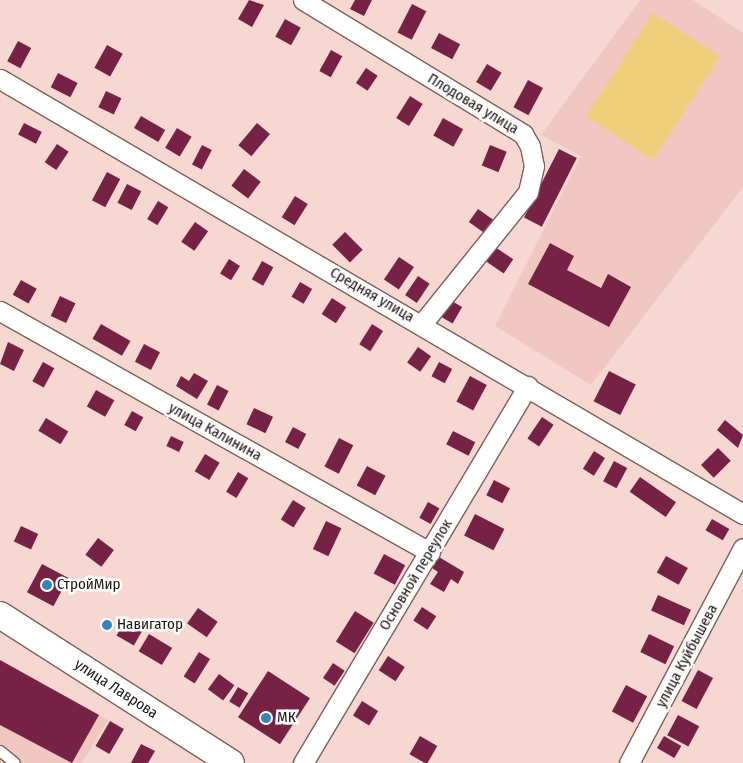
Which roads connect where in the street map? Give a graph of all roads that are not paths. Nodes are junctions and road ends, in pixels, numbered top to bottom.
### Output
1 (303, 0) edge
2 (0, 79) edge
3 (0, 311) edge
4 (422, 324) junction
5 (528, 386) junction
6 (743, 514) edge
7 (743, 548) edge
8 (430, 552) junction
9 (0, 615) edge
10 (0, 751) edge
11 (15, 763) edge
12 (231, 763) edge
13 (303, 763) edge
14 (629, 763) edge

1 - 4 street, Плодовая улица
2 - 4 street, Средняя улица
3 - 8 street, улица Калинина
4 - 5 street, Средняя улица
5 - 6 street, Средняя улица
5 - 8 street, Основной переулок
7 - 14 street, улица Куйбышева
8 - 13 street, Основной переулок
9 - 12 main road, улица Лаврова
10 - 11 lane

